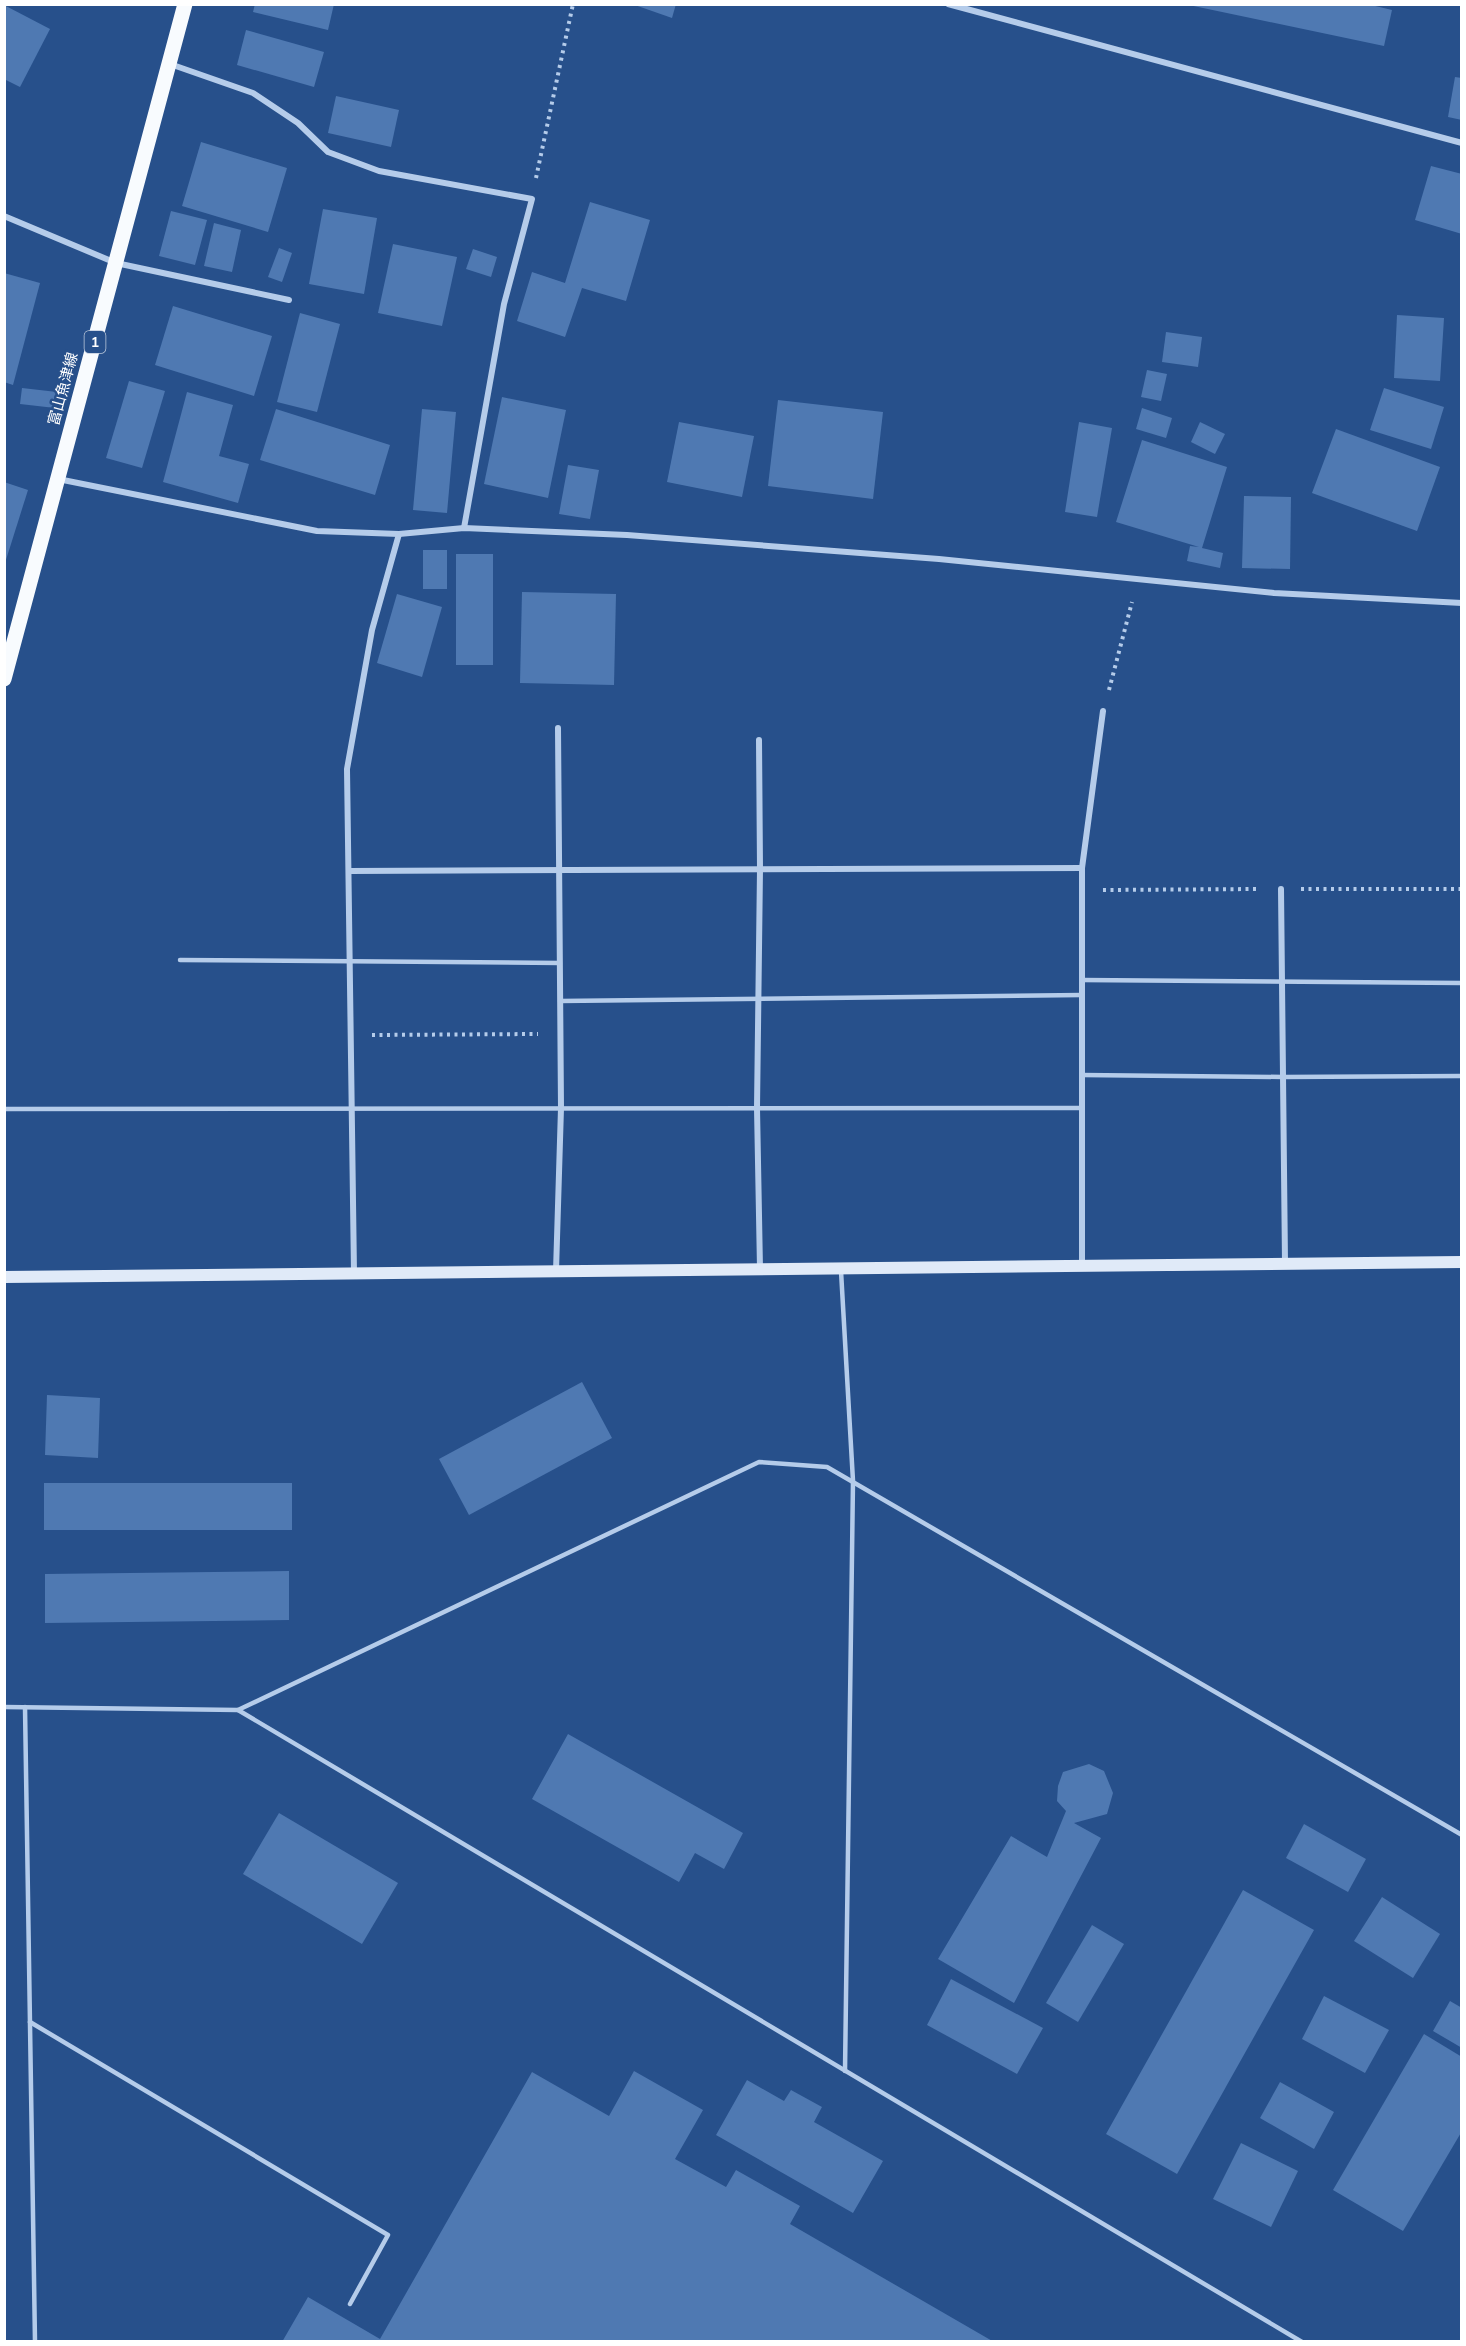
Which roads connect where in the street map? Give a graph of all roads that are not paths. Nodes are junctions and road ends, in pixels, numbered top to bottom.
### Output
1 (186, 4) edge
2 (948, 4) edge
3 (170, 64) junction
4 (1461, 143) edge
5 (4, 216) edge
6 (116, 263) junction
7 (289, 300) dead end
8 (57, 479) junction
9 (464, 528) junction
10 (399, 534) junction
11 (1461, 603) edge
12 (4, 679) edge
13 (1103, 711) road end
14 (558, 728) dead end
15 (759, 740) dead end
16 (1082, 868) junction
17 (760, 869) junction
18 (560, 870) junction
19 (349, 871) junction
20 (1281, 889) dead end
21 (180, 960) dead end
22 (350, 963) junction
23 (560, 963) junction
24 (1082, 980) junction
25 (1282, 981) junction
26 (1461, 983) edge
27 (1082, 995) junction
28 (757, 1000) junction
29 (560, 1001) junction
30 (1082, 1076) junction
31 (1461, 1076) edge
32 (1283, 1077) junction
33 (352, 1108) junction
34 (561, 1108) junction
35 (757, 1108) junction
36 (1082, 1108) junction
37 (4, 1109) edge
38 (1461, 1262) edge
39 (1285, 1263) junction
40 (1082, 1266) junction
41 (840, 1268) junction
42 (760, 1269) junction
43 (556, 1271) junction
44 (354, 1273) junction
45 (4, 1277) edge
46 (853, 1481) junction
47 (4, 1707) edge
48 (25, 1707) junction
49 (238, 1710) junction
50 (1461, 1835) edge
51 (30, 2022) junction
52 (845, 2071) junction
53 (350, 2304) dead end
54 (35, 2342) edge
55 (1302, 2342) edge

1 - 3 main road, 富山魚津線 / 1
2 - 4 street
3 - 6 main road, 富山魚津線 / 1
3 - 9 street
5 - 6 street
6 - 7 street
6 - 8 main road, 富山魚津線 / 1
8 - 10 street
8 - 12 main road, 富山魚津線 / 1
9 - 10 street
9 - 11 street
10 - 19 street
13 - 16 street
14 - 18 street
15 - 17 street
16 - 17 street
16 - 24 street
17 - 18 street
17 - 28 street
18 - 19 street
18 - 23 street
19 - 22 street
20 - 25 street
21 - 22 lane
22 - 23 lane
22 - 33 street
23 - 29 street
24 - 25 lane
24 - 27 street
25 - 26 lane
25 - 32 street
27 - 28 lane
27 - 30 street
28 - 29 lane
28 - 35 street
29 - 34 street
30 - 32 lane
30 - 36 street
31 - 32 lane
32 - 39 street
33 - 34 lane
33 - 37 lane
33 - 44 street
34 - 35 lane
34 - 43 street
35 - 36 lane
35 - 42 street
36 - 40 street
38 - 39 street
39 - 40 street
40 - 41 street
41 - 42 street
41 - 46 lane
42 - 43 street
43 - 44 street
44 - 45 street
46 - 49 lane
46 - 50 lane
46 - 52 lane
47 - 48 lane
48 - 49 lane
48 - 51 lane
49 - 52 lane
51 - 53 lane
51 - 54 lane
52 - 55 lane

